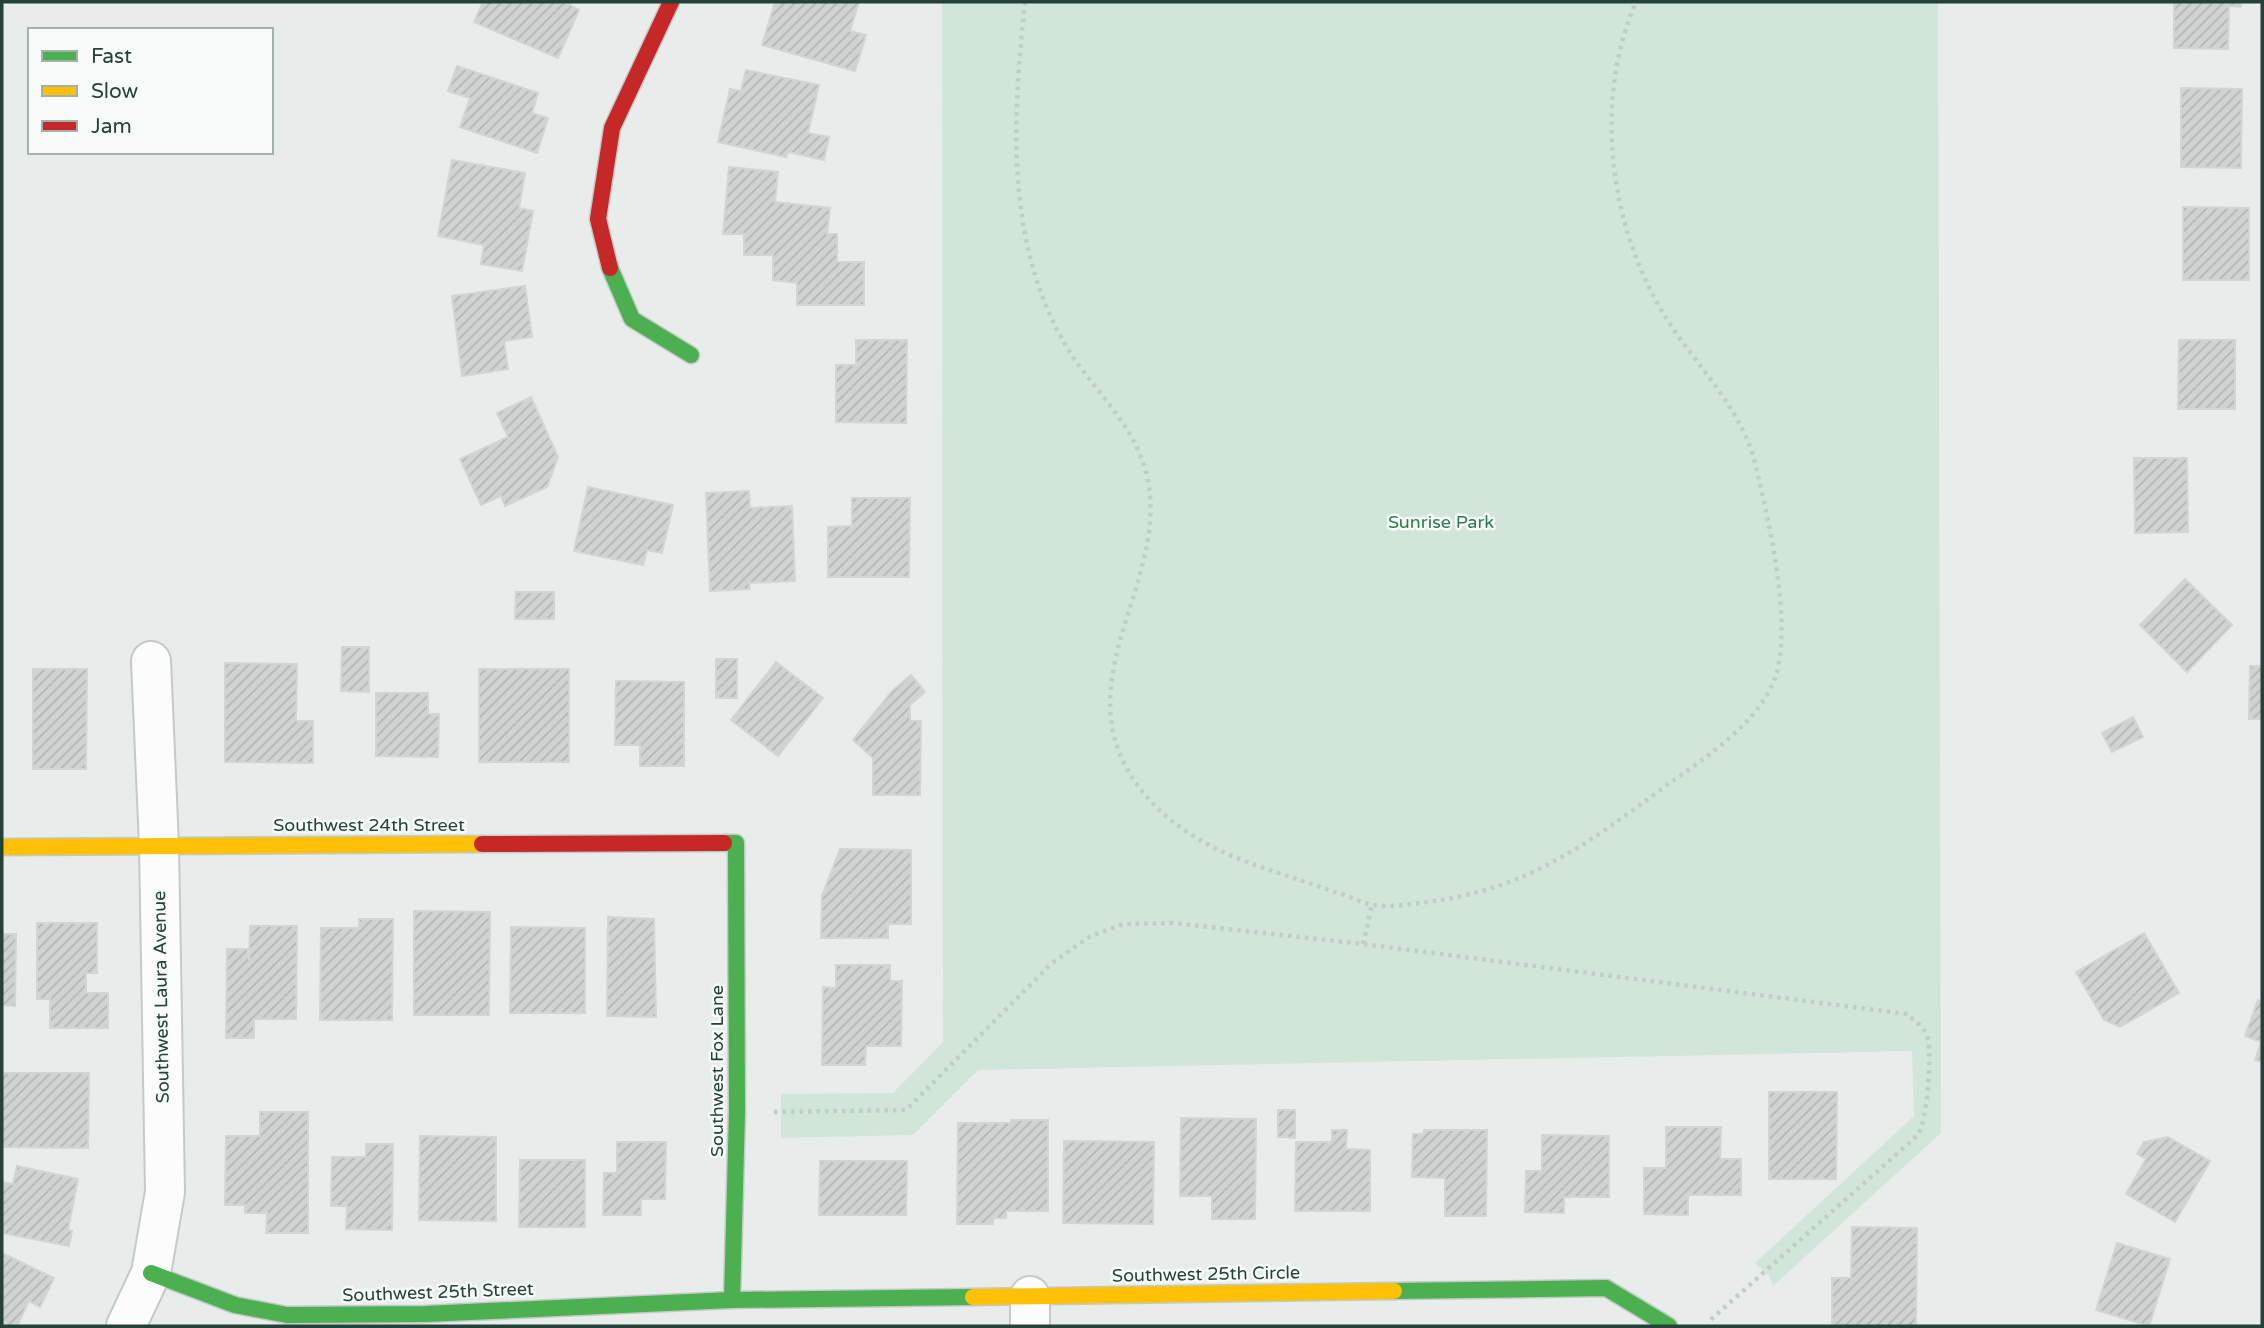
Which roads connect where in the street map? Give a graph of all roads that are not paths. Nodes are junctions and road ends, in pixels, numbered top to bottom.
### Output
1 (671, 2) edge
2 (691, 355) dead end
3 (151, 661) dead end
4 (736, 843) joint
5 (159, 845) junction
6 (2, 847) edge
7 (151, 1273) junction
8 (732, 1300) junction
9 (1030, 1311) edge
10 (425, 1320) edge
11 (126, 1326) edge
12 (1669, 1326) edge

1 - 2 street
3 - 5 street, Southwest Laura Avenue
4 - 5 street, Southwest 24th Street
4 - 8 street, Southwest Fox Lane
5 - 6 street, Southwest 24th Street
5 - 7 street, Southwest Laura Avenue
7 - 10 street, Southwest 25th Street
7 - 11 street, Southwest Laura Avenue
8 - 9 street, Southwest 25th Circle
8 - 10 street, Southwest 25th Street
9 - 12 street, Southwest 25th Circle

